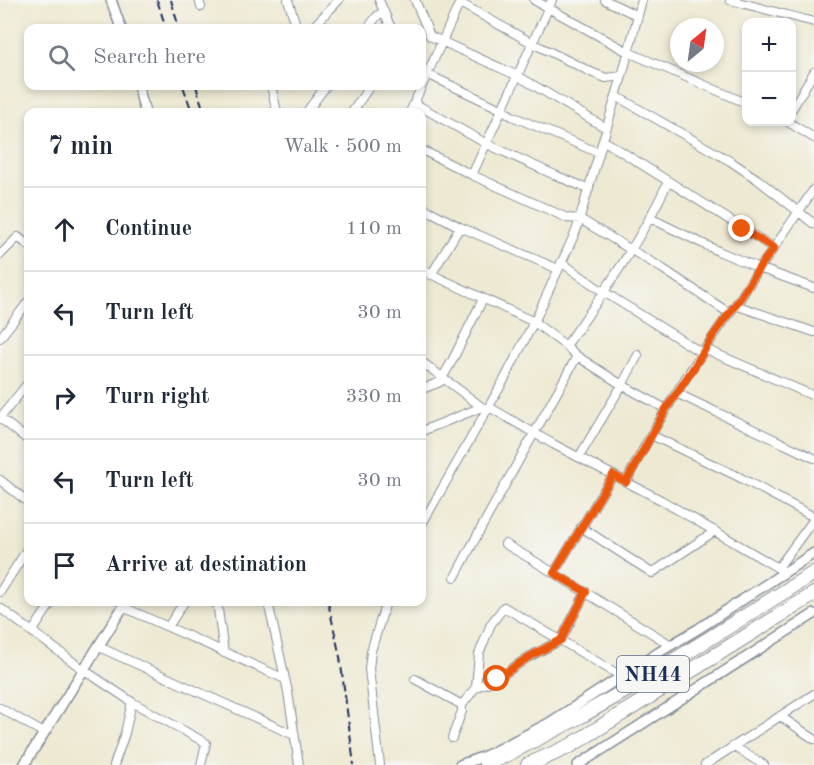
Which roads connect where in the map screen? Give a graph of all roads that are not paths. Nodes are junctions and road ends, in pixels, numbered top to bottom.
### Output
1 (111, 0) edge
2 (288, 0) edge
3 (339, 0) edge
4 (379, 0) edge
5 (415, 0) edge
6 (534, 0) edge
7 (605, 0) edge
8 (642, 0) edge
9 (730, 0) edge
10 (460, 1) edge
11 (758, 3) edge
12 (550, 4) edge
13 (383, 12) junction
14 (638, 16) junction
15 (814, 22) edge
16 (120, 24) edge
17 (296, 24) edge
18 (316, 24) edge
19 (371, 24) edge
20 (389, 24) edge
21 (425, 24) edge
22 (426, 26) edge
23 (442, 42) junction
24 (532, 43) junction
25 (628, 52) junction
26 (426, 70) edge
27 (814, 72) edge
28 (426, 75) edge
29 (518, 76) junction
30 (622, 76) junction
31 (139, 90) edge
32 (272, 90) edge
33 (323, 90) edge
34 (367, 90) edge
35 (419, 90) edge
36 (616, 96) junction
37 (742, 101) edge
38 (796, 101) edge
39 (414, 104) junction
40 (145, 108) edge
41 (276, 108) edge
42 (310, 108) edge
43 (355, 108) edge
44 (412, 108) edge
45 (421, 108) edge
46 (503, 110) junction
47 (426, 111) edge
48 (794, 126) edge
49 (606, 128) junction
50 (814, 138) edge
51 (603, 140) junction
52 (487, 144) junction
53 (426, 152) edge
54 (599, 153) junction
55 (472, 175) junction
56 (668, 182) junction
57 (589, 189) junction
58 (814, 189) edge
59 (426, 209) edge
60 (799, 212) junction
61 (650, 218) junction
62 (580, 219) junction
63 (814, 224) edge
64 (460, 227) junction
65 (24, 242) edge
66 (774, 248) junction
67 (630, 250) junction
68 (0, 255) edge
69 (560, 265) junction
70 (759, 268) junction
71 (426, 273) edge
72 (426, 274) edge
73 (814, 288) edge
74 (604, 292) junction
75 (483, 298) junction
76 (735, 305) junction
77 (24, 307) edge
78 (729, 313) junction
79 (534, 322) junction
80 (814, 332) edge
81 (0, 338) edge
82 (566, 346) junction
83 (704, 351) junction
84 (638, 355) dead end
85 (577, 356) junction
86 (426, 365) edge
87 (443, 378) junction
88 (622, 385) junction
89 (426, 387) edge
90 (24, 388) edge
91 (676, 393) junction
92 (814, 396) edge
93 (486, 408) junction
94 (666, 409) junction
95 (0, 418) edge
96 (426, 430) edge
97 (535, 434) junction
98 (651, 435) junction
99 (24, 437) edge
100 (579, 457) junction
101 (814, 459) edge
102 (613, 475) junction
103 (0, 480) edge
104 (626, 482) junction
105 (24, 499) edge
106 (426, 514) edge
107 (814, 518) edge
108 (581, 528) junction
109 (715, 531) junction
110 (505, 544) dead end
111 (814, 553) edge
112 (24, 554) edge
113 (781, 570) junction
114 (554, 573) junction
115 (814, 573) edge
116 (455, 577) dead end
117 (0, 592) edge
118 (586, 592) junction
119 (814, 594) edge
120 (49, 606) edge
121 (123, 606) edge
122 (128, 606) edge
123 (181, 606) edge
124 (218, 606) edge
125 (269, 606) edge
126 (385, 606) edge
127 (0, 608) edge
128 (814, 614) edge
129 (168, 627) junction
130 (32, 632) junction
131 (561, 640) junction
132 (671, 645) junction
133 (99, 647) junction
134 (224, 653) junction
135 (84, 670) junction
136 (621, 676) junction
137 (285, 679) junction
138 (415, 679) dead end
139 (476, 687) junction
140 (814, 694) edge
141 (132, 702) junction
142 (462, 705) junction
143 (0, 708) edge
144 (780, 716) junction
145 (44, 733) junction
146 (294, 735) junction
147 (452, 738) dead end
148 (814, 739) edge
149 (733, 746) junction
150 (24, 765) edge
151 (114, 765) edge
152 (201, 765) edge
153 (299, 765) edge
154 (380, 765) edge
155 (459, 765) edge
156 (486, 765) edge
157 (528, 765) edge
158 (578, 765) edge
159 (705, 765) edge
160 (764, 765) edge

1 - 16 street
2 - 17 street
3 - 18 street
4 - 13 street
5 - 21 street
6 - 12 street
7 - 14 street
8 - 14 street
9 - 11 street
10 - 23 street
10 - 24 street
11 - 15 street
12 - 24 street
12 - 25 street
13 - 19 street
13 - 20 street
14 - 25 street
22 - 23 street
23 - 26 street
23 - 29 street
24 - 29 street
24 - 30 street
25 - 30 street
25 - 37 street
27 - 38 street
28 - 46 street
29 - 46 street
29 - 49 street
30 - 36 street
31 - 40 street
32 - 41 street
33 - 42 street
34 - 43 street
35 - 39 street
36 - 49 street
36 - 60 street
39 - 44 street
39 - 45 street
46 - 52 street
46 - 54 street
47 - 52 street
48 - 50 street
49 - 51 street
51 - 54 street
51 - 56 street
52 - 55 street
52 - 57 street
53 - 55 street
54 - 57 street
55 - 62 street
56 - 61 street
56 - 66 street
57 - 62 street
58 - 60 street
59 - 64 street
60 - 63 street
60 - 66 street
61 - 67 street
61 - 70 street
62 - 67 street
62 - 69 street
64 - 69 street
64 - 71 street
65 - 68 street
66 - 70 street
67 - 74 street
67 - 78 street
69 - 74 street
69 - 79 street
70 - 73 street
70 - 76 street
72 - 75 street
74 - 82 street
74 - 83 street
75 - 79 street
75 - 87 street
76 - 78 street
76 - 80 street
77 - 81 street
78 - 83 street
79 - 82 street
79 - 93 street
82 - 85 street
83 - 91 street
83 - 92 street
84 - 88 street
85 - 88 street
85 - 97 street
86 - 87 street
87 - 89 street
87 - 93 street
88 - 94 street
88 - 100 street
90 - 95 street
91 - 94 street
91 - 101 street
93 - 96 street
93 - 97 street
93 - 106 street
94 - 98 street
95 - 99 street
97 - 100 street
97 - 116 street
98 - 104 street
98 - 107 street
100 - 102 street
102 - 104 street
102 - 108 street
103 - 105 street
104 - 109 street
107 - 113 street
108 - 109 street
108 - 114 street
109 - 113 street
110 - 114 street
111 - 113 street
112 - 117 street
113 - 132 street
114 - 118 street
115 - 156 highway, NH44
118 - 131 street
118 - 132 street
119 - 157 highway, NH44
120 - 130 street
121 - 133 street
122 - 129 street
123 - 129 street
124 - 134 street
125 - 137 street
126 - 154 street
127 - 130 street
128 - 158 street
129 - 134 street
130 - 135 street
131 - 136 street
131 - 139 street
131 - 139 street
132 - 136 street
133 - 135 street
133 - 146 street
134 - 137 street
135 - 141 street
135 - 145 street
136 - 155 street
137 - 146 street
138 - 142 street
139 - 142 street
140 - 144 street
141 - 151 street
141 - 152 street
142 - 147 street
143 - 145 street
144 - 148 street
144 - 149 street
145 - 150 street
146 - 153 street
149 - 159 street
149 - 160 street

